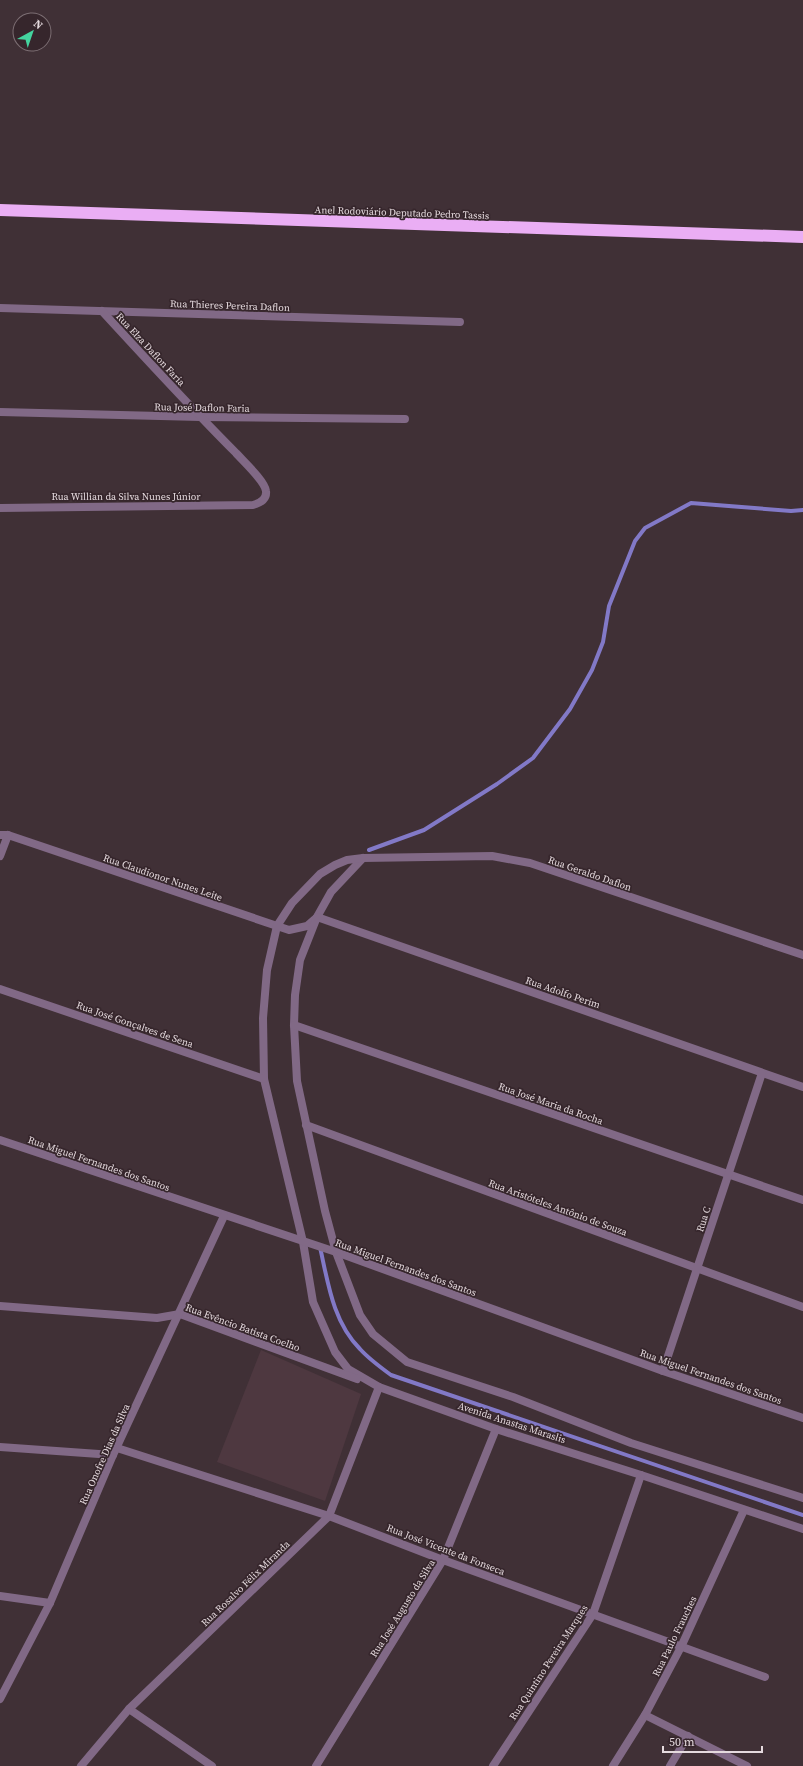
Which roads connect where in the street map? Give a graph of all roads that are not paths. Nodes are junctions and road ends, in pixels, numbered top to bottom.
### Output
1 (0, 210) edge
2 (803, 237) edge
3 (0, 308) edge
4 (102, 311) junction
5 (460, 322) dead end
6 (0, 412) edge
7 (200, 417) junction
8 (405, 419) dead end
9 (253, 505) joint
10 (0, 508) edge
11 (4, 835) edge
12 (0, 856) edge
13 (363, 858) junction
14 (317, 917) junction
15 (277, 926) junction
16 (803, 955) edge
17 (0, 988) edge
18 (294, 1025) junction
19 (762, 1073) junction
20 (264, 1079) junction
21 (803, 1087) edge
22 (306, 1125) junction
23 (0, 1140) edge
24 (728, 1174) junction
25 (803, 1200) edge
26 (224, 1216) junction
27 (303, 1242) junction
28 (336, 1252) junction
29 (697, 1269) junction
30 (0, 1306) edge
31 (803, 1307) edge
32 (180, 1314) junction
33 (663, 1371) junction
34 (379, 1387) junction
35 (803, 1418) edge
36 (496, 1429) junction
37 (0, 1447) edge
38 (115, 1451) junction
39 (641, 1474) junction
40 (803, 1498) edge
41 (744, 1510) junction
42 (329, 1516) junction
43 (803, 1529) edge
44 (444, 1560) junction
45 (0, 1596) edge
46 (50, 1602) junction
47 (593, 1614) junction
48 (682, 1647) junction
49 (765, 1677) dead end
50 (0, 1699) edge
51 (128, 1709) junction
52 (645, 1715) junction
53 (688, 1736) junction
54 (81, 1766) edge
55 (212, 1766) edge
56 (316, 1766) edge
57 (493, 1766) edge
58 (613, 1766) edge
59 (670, 1766) edge
60 (747, 1766) edge

1 - 2 highway, Anel Rodoviário Deputado Pedro Tassis
3 - 4 street, Rua Thieres Pereira Daflon
4 - 5 street, Rua Thieres Pereira Daflon
4 - 7 street, Rua Elza Daflon Faria
6 - 7 street, Rua José Daflon Faria
7 - 8 street, Rua José Daflon Faria
7 - 9 street, Rua Elza Daflon Faria
9 - 10 street, Rua Willian da Silva Nunes Júnior
11 - 12 street
11 - 15 street, Rua Claudionor Nunes Leite
13 - 14 street, Avenida Anastas Maraslis
13 - 15 street, Rua Geraldo Daflon
13 - 16 street, Rua Geraldo Daflon
14 - 15 street, Rua Claudionor Nunes Leite
14 - 18 street, Avenida Anastas Maraslis
14 - 19 street, Rua Adolfo Perim
15 - 20 street, Rua Geraldo Daflon
17 - 20 street, Rua José Gonçalves de Sena
18 - 22 street, Avenida Anastas Maraslis
18 - 24 street, Rua José Maria da Rocha
19 - 21 street, Rua Adolfo Perim
19 - 24 street, Rua C
20 - 27 street, Avenida Anastas Maraslis
22 - 28 street, Avenida Anastas Maraslis
22 - 29 street, Rua Aristóteles Antônio de Souza
23 - 26 street, Rua Miguel Fernandes dos Santos
24 - 25 street, Rua José Maria da Rocha
24 - 29 street, Rua C
26 - 27 street, Rua Miguel Fernandes dos Santos
26 - 32 street, Rua Onofre Dias da Silva
27 - 28 street, Rua Miguel Fernandes dos Santos
27 - 34 street, Avenida Anastas Maraslis
28 - 33 street, Rua Miguel Fernandes dos Santos
28 - 40 street, Avenida Anastas Maraslis
29 - 31 street, Rua Aristóteles Antônio de Souza
29 - 33 street, Rua C
30 - 32 street, Rua Evêncio Batista Coelho
32 - 34 street, Rua Evêncio Batista Coelho
32 - 38 street, Rua Onofre Dias da Silva
33 - 35 street, Rua Miguel Fernandes dos Santos
34 - 36 street, Avenida Anastas Maraslis
34 - 42 street, Rua Rosalvo Félix Miranda
36 - 39 street, Avenida Anastas Maraslis
36 - 44 street, Rua José Augusto da Silva
37 - 38 street, Rua José Vicente da Fonseca
38 - 42 street, Rua José Vicente da Fonseca
38 - 46 street, Rua Onofre Dias da Silva
39 - 41 street, Avenida Anastas Maraslis
39 - 47 street, Rua Quintino Pereira Marques
41 - 43 street, Avenida Anastas Maraslis
41 - 48 street, Rua Paulo Frauches
42 - 44 street, Rua José Vicente da Fonseca
42 - 51 street, Rua Rosalvo Félix Miranda
44 - 47 street, Rua José Vicente da Fonseca
44 - 56 street, Rua José Augusto da Silva
45 - 46 street
46 - 50 street, Rua Onofre Dias da Silva
47 - 48 street, Rua José Vicente da Fonseca
47 - 57 street, Rua Quintino Pereira Marques
48 - 49 street, Rua José Vicente da Fonseca
48 - 52 street, Rua Paulo Frauches
51 - 54 street, Rua Rosalvo Félix Miranda
51 - 55 street
52 - 53 street
52 - 58 street, Rua Paulo Frauches
53 - 59 street
53 - 60 street

